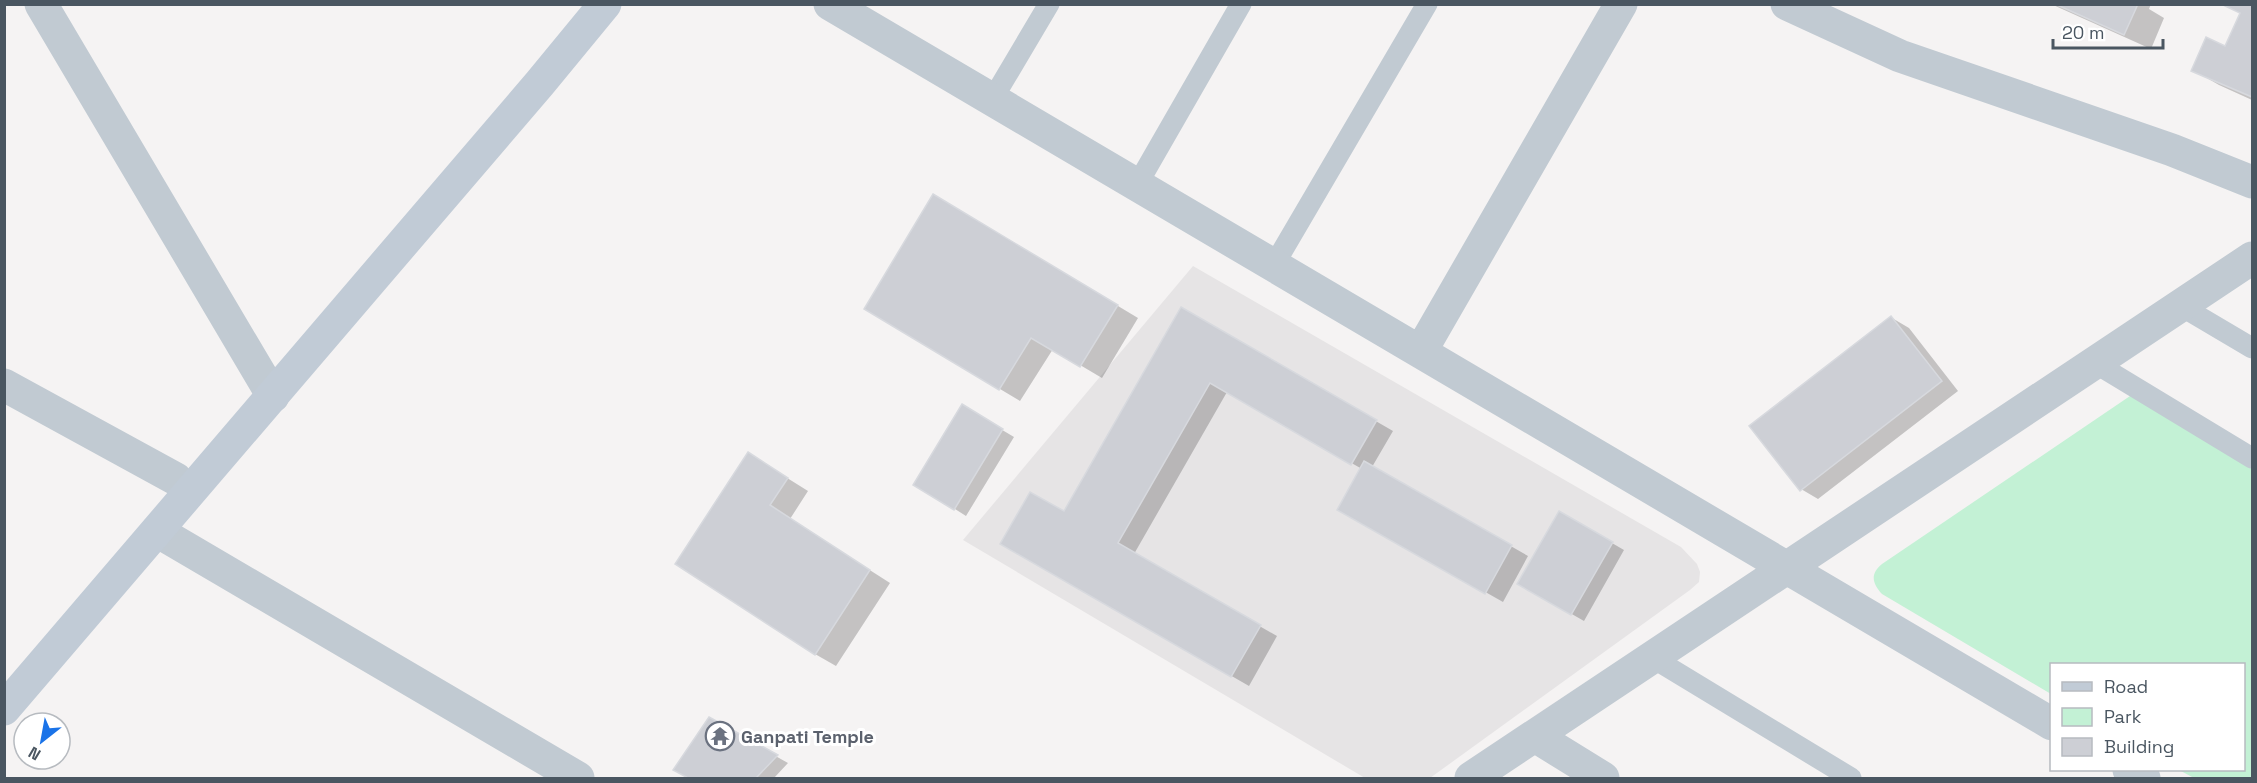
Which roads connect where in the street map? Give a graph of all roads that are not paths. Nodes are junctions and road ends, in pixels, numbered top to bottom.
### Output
1 (41, 4) edge
2 (580, 4) edge
3 (604, 4) edge
4 (1049, 4) edge
5 (1241, 4) edge
6 (1427, 4) edge
7 (1621, 4) edge
8 (1787, 4) edge
9 (850, 9) edge
10 (992, 100) junction
11 (2253, 182) edge
12 (1137, 185) junction
13 (2253, 258) edge
14 (1274, 265) junction
15 (2181, 306) junction
16 (2253, 348) edge
17 (1421, 351) junction
18 (2095, 363) junction
19 (4, 385) edge
20 (268, 387) junction
21 (2253, 458) edge
22 (176, 479) junction
23 (157, 531) junction
24 (1788, 568) junction
25 (1653, 658) junction
26 (4, 680) edge
27 (4, 709) edge
28 (2050, 723) edge
29 (1534, 736) junction
30 (578, 778) edge
31 (1472, 778) edge
32 (1603, 778) edge
33 (1851, 778) edge

1 - 20 street
2 - 20 main road
3 - 20 main road
4 - 10 lane
5 - 12 lane
6 - 14 lane
7 - 17 street
8 - 11 street
9 - 10 street
10 - 12 street
12 - 14 street
13 - 15 street
14 - 17 street
15 - 16 lane
15 - 18 street
17 - 24 street
18 - 21 lane
18 - 24 street
19 - 22 street
20 - 22 main road
20 - 23 main road
22 - 26 main road
23 - 27 main road
23 - 30 street
24 - 25 street
24 - 28 street
25 - 29 street
25 - 33 lane
29 - 31 street
29 - 32 street

